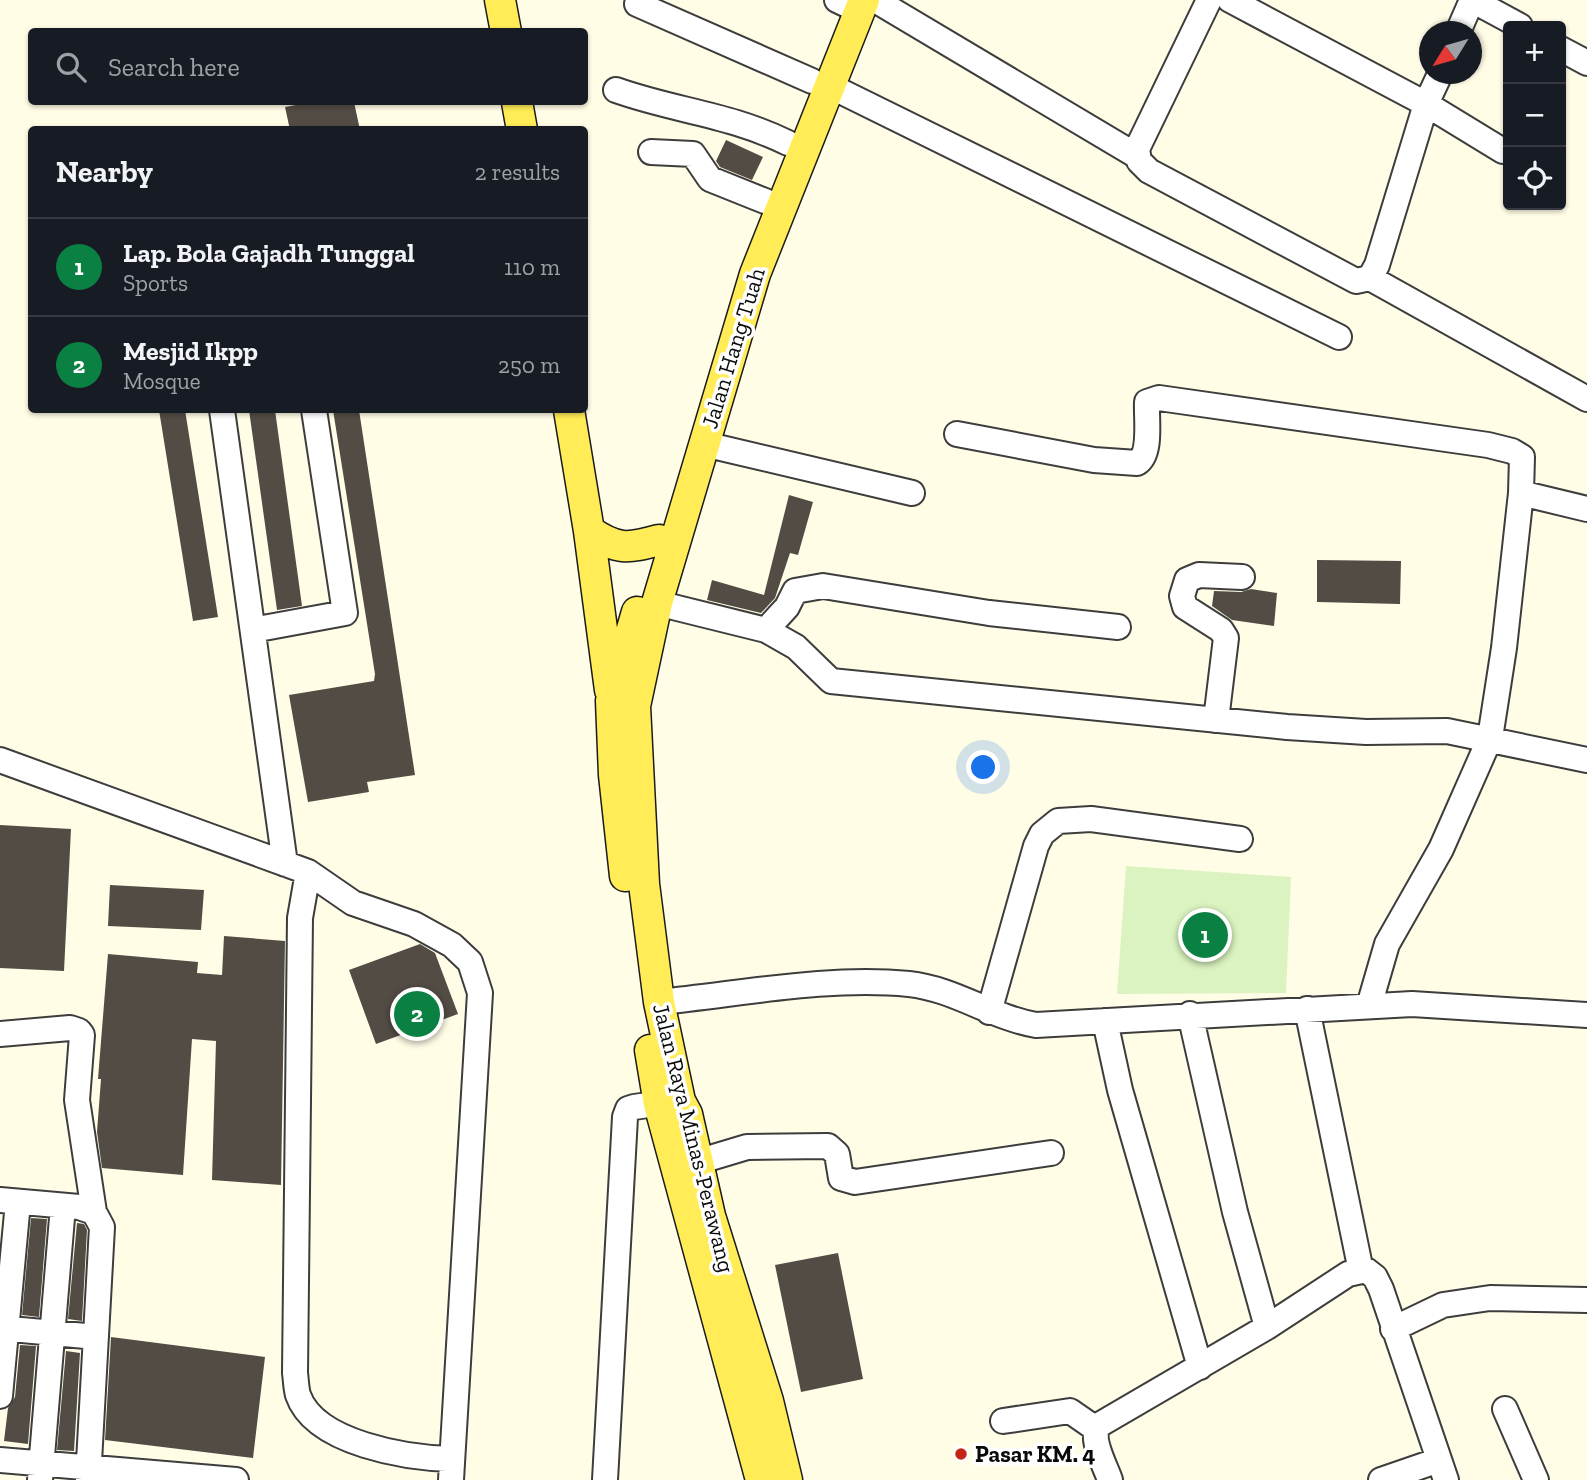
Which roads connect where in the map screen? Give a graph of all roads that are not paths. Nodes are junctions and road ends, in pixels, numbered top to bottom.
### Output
1 (500, 0) edge
2 (1209, 0) edge
3 (1230, 0) edge
4 (854, 2) edge
5 (637, 4) dead end
6 (1463, 21) edge
7 (1511, 21) edge
8 (505, 28) edge
9 (1566, 52) edge
10 (1587, 63) edge
11 (820, 83) junction
12 (1435, 84) edge
13 (616, 90) dead end
14 (1426, 104) junction
15 (518, 105) edge
16 (521, 126) edge
17 (788, 143) junction
18 (1503, 151) dead end
19 (651, 152) dead end
20 (1138, 156) junction
21 (765, 201) junction
22 (1370, 278) junction
23 (1339, 337) dead end
24 (1587, 399) edge
25 (222, 413) edge
26 (314, 413) edge
27 (569, 413) edge
28 (957, 434) dead end
29 (704, 444) junction
30 (912, 493) dead end
31 (1521, 493) junction
32 (1587, 509) edge
33 (589, 531) junction
34 (659, 540) junction
35 (1242, 577) dead end
36 (657, 603) junction
37 (1118, 627) dead end
38 (253, 629) junction
39 (766, 630) junction
40 (623, 704) junction
41 (1216, 720) junction
42 (1490, 738) junction
43 (0, 760) edge
44 (1587, 760) edge
45 (1240, 839) dead end
46 (297, 868) junction
47 (659, 1002) junction
48 (1369, 1006) junction
49 (1307, 1009) junction
50 (989, 1012) junction
51 (1190, 1014) junction
52 (1587, 1015) edge
53 (1105, 1021) junction
54 (0, 1034) edge
55 (669, 1102) junction
56 (1051, 1153) dead end
57 (697, 1162) junction
58 (9, 1201) edge
59 (63, 1206) junction
60 (94, 1212) junction
61 (1361, 1271) junction
62 (1587, 1300) edge
63 (1267, 1327) junction
64 (3, 1328) edge
65 (1393, 1329) junction
66 (51, 1332) junction
67 (96, 1336) junction
68 (1200, 1367) junction
69 (0, 1396) edge
70 (1505, 1409) dead end
71 (1003, 1421) dead end
72 (1096, 1429) junction
73 (0, 1460) edge
74 (452, 1470) edge
75 (1443, 1470) edge
76 (40, 1472) edge
77 (88, 1474) edge
78 (133, 1476) edge
79 (177, 1477) edge
80 (228, 1480) edge
81 (605, 1480) edge
82 (761, 1480) edge
83 (787, 1480) edge
84 (1110, 1480) edge
85 (1381, 1480) edge
86 (1536, 1480) edge

1 - 8 main road
2 - 20 street
3 - 14 street
4 - 11 main road, Jalan Hang Tuah
4 - 20 street
5 - 11 street
6 - 7 street
9 - 10 street
11 - 17 main road, Jalan Hang Tuah
11 - 23 street
11 - 29 main road, Jalan Hang Tuah
12 - 14 street
13 - 17 street
14 - 18 street
14 - 22 street
15 - 16 main road
17 - 21 main road, Jalan Hang Tuah
19 - 21 street
20 - 22 street
21 - 34 main road, Jalan Hang Tuah
22 - 24 street
25 - 38 street
26 - 38 street
27 - 33 main road
28 - 31 street
29 - 30 street
29 - 36 main road, Jalan Hang Tuah
31 - 32 street
31 - 42 street
33 - 34 main road
33 - 40 main road
34 - 40 main road, Jalan Hang Tuah
35 - 41 street
36 - 39 street
36 - 40 main road, Jalan Hang Tuah
37 - 39 street
38 - 46 street
39 - 41 street
40 - 47 main road, Jalan Raya Minas-Perawang
40 - 55 main road, Jalan Raya Minas-Perawang
41 - 42 street
42 - 44 street
42 - 48 street
43 - 46 street
45 - 50 street
46 - 74 street
46 - 74 street
47 - 50 street
47 - 55 main road, Jalan Raya Minas-Perawang
48 - 49 street
48 - 52 street
49 - 51 street
49 - 61 street
50 - 53 street
51 - 53 street
51 - 63 street
53 - 68 street
54 - 60 street
55 - 57 main road, Jalan Raya Minas-Perawang
55 - 81 street
55 - 82 main road, Jalan Raya Minas-Perawang
56 - 57 street
57 - 83 main road, Jalan Raya Minas-Perawang
58 - 59 street
58 - 64 street
59 - 60 street
59 - 66 street
60 - 67 street
61 - 63 street
61 - 65 street
62 - 65 street
63 - 68 street
64 - 66 street
64 - 69 street
65 - 75 street
66 - 67 street
66 - 76 street
67 - 77 street
68 - 72 street
70 - 86 street
71 - 72 street
72 - 84 street
73 - 76 street
75 - 85 street
76 - 77 street
77 - 78 street
78 - 79 street
79 - 80 street

